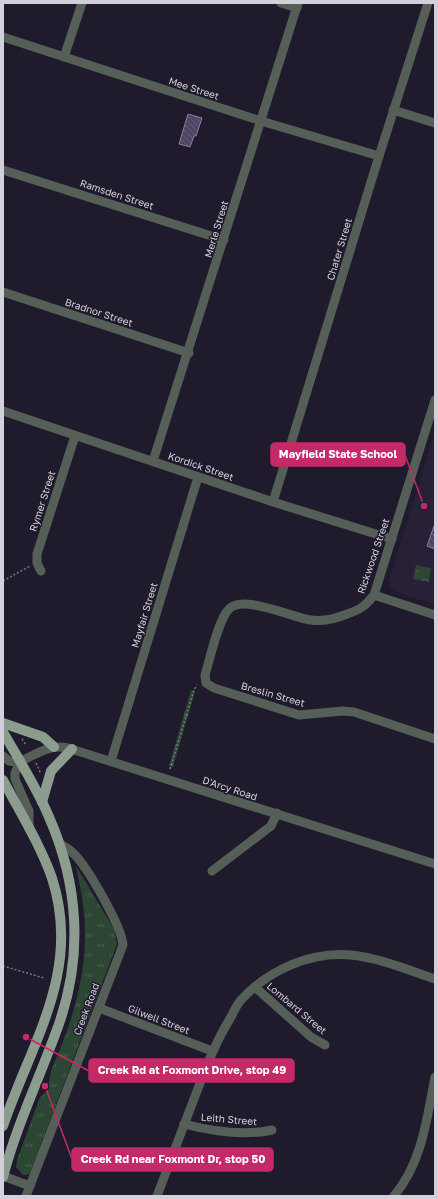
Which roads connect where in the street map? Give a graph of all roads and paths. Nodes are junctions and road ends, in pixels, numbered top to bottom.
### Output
1 (82, 3) edge
2 (280, 3) edge
3 (298, 6) edge
4 (430, 7) edge
5 (3, 37) edge
6 (64, 57) junction
7 (393, 110) junction
8 (261, 121) junction
9 (435, 123) edge
10 (379, 156) junction
11 (3, 170) edge
12 (224, 240) junction
13 (3, 292) edge
14 (189, 353) junction
15 (435, 400) edge
16 (3, 412) edge
17 (75, 436) junction
18 (153, 461) junction
19 (198, 477) junction
20 (273, 502) junction
21 (392, 539) junction
22 (37, 563) junction
23 (41, 571) dead end
24 (3, 581) edge
25 (374, 595) junction
26 (435, 615) edge
27 (205, 675) junction
28 (3, 723) edge
29 (3, 732) edge
30 (435, 738) edge
31 (54, 747) junction
32 (72, 749) junction
33 (3, 756) edge
34 (111, 761) junction
35 (20, 762) junction
36 (36, 763) dead end
37 (170, 769) dead end
38 (44, 779) dead end
39 (3, 780) edge
40 (42, 802) junction
41 (277, 813) junction
42 (29, 828) junction
43 (59, 843) junction
44 (435, 864) edge
45 (212, 871) dead end
46 (3, 966) edge
47 (44, 978) dead end
48 (435, 979) edge
49 (255, 987) junction
50 (99, 1008) junction
51 (325, 1045) dead end
52 (212, 1051) junction
53 (435, 1077) edge
54 (184, 1124) junction
55 (3, 1126) edge
56 (272, 1130) dead end
57 (3, 1176) edge
58 (30, 1186) junction
59 (26, 1196) edge
60 (157, 1196) edge
61 (394, 1196) edge

1 - 6 street
2 - 3 street
3 - 8 street, Merle Street
4 - 7 street, Chater Street
5 - 6 street, Mee Street
6 - 8 street, Mee Street
7 - 9 street
7 - 10 street, Chater Street
8 - 10 street, Mee Street
8 - 12 street, Merle Street
10 - 20 street, Chater Street
11 - 12 street, Ramsden Street
12 - 14 street, Merle Street
13 - 14 street, Bradnor Street
14 - 18 street, Merle Street
15 - 21 street, Rickwood Street
16 - 17 street, Kordick Street
17 - 18 street, Kordick Street
17 - 22 street, Rymer Street
18 - 19 street, Kordick Street
19 - 20 street, Kordick Street
19 - 34 street, Mayfair Street
20 - 21 street, Kordick Street
21 - 25 street, Rickwood Street
22 - 23 street
22 - 24 path
25 - 26 street
25 - 27 street, Rickwood Street
27 - 30 street, Breslin Street
27 - 37 path
28 - 31 main road
29 - 35 main road, Creek Road
31 - 32 street, D'Arcy Road
31 - 35 street, D'Arcy Road
32 - 34 street, D'Arcy Road
32 - 40 main road
33 - 35 street
34 - 41 street, D'Arcy Road
35 - 40 main road, Creek Road
35 - 42 street
36 - 38 path
39 - 42 main road
40 - 43 main road, Creek Road
41 - 44 street, D'Arcy Road
41 - 45 street
42 - 55 main road
43 - 50 street, Creek Road
43 - 57 main road, Creek Road
46 - 47 path
48 - 49 street
49 - 51 street, Lombard Street
49 - 52 street
50 - 52 street, Gilwell Street
50 - 58 street, Creek Road
52 - 54 street
53 - 61 street
54 - 56 street, Leith Street
54 - 60 street
57 - 58 street
58 - 59 street, Creek Road

